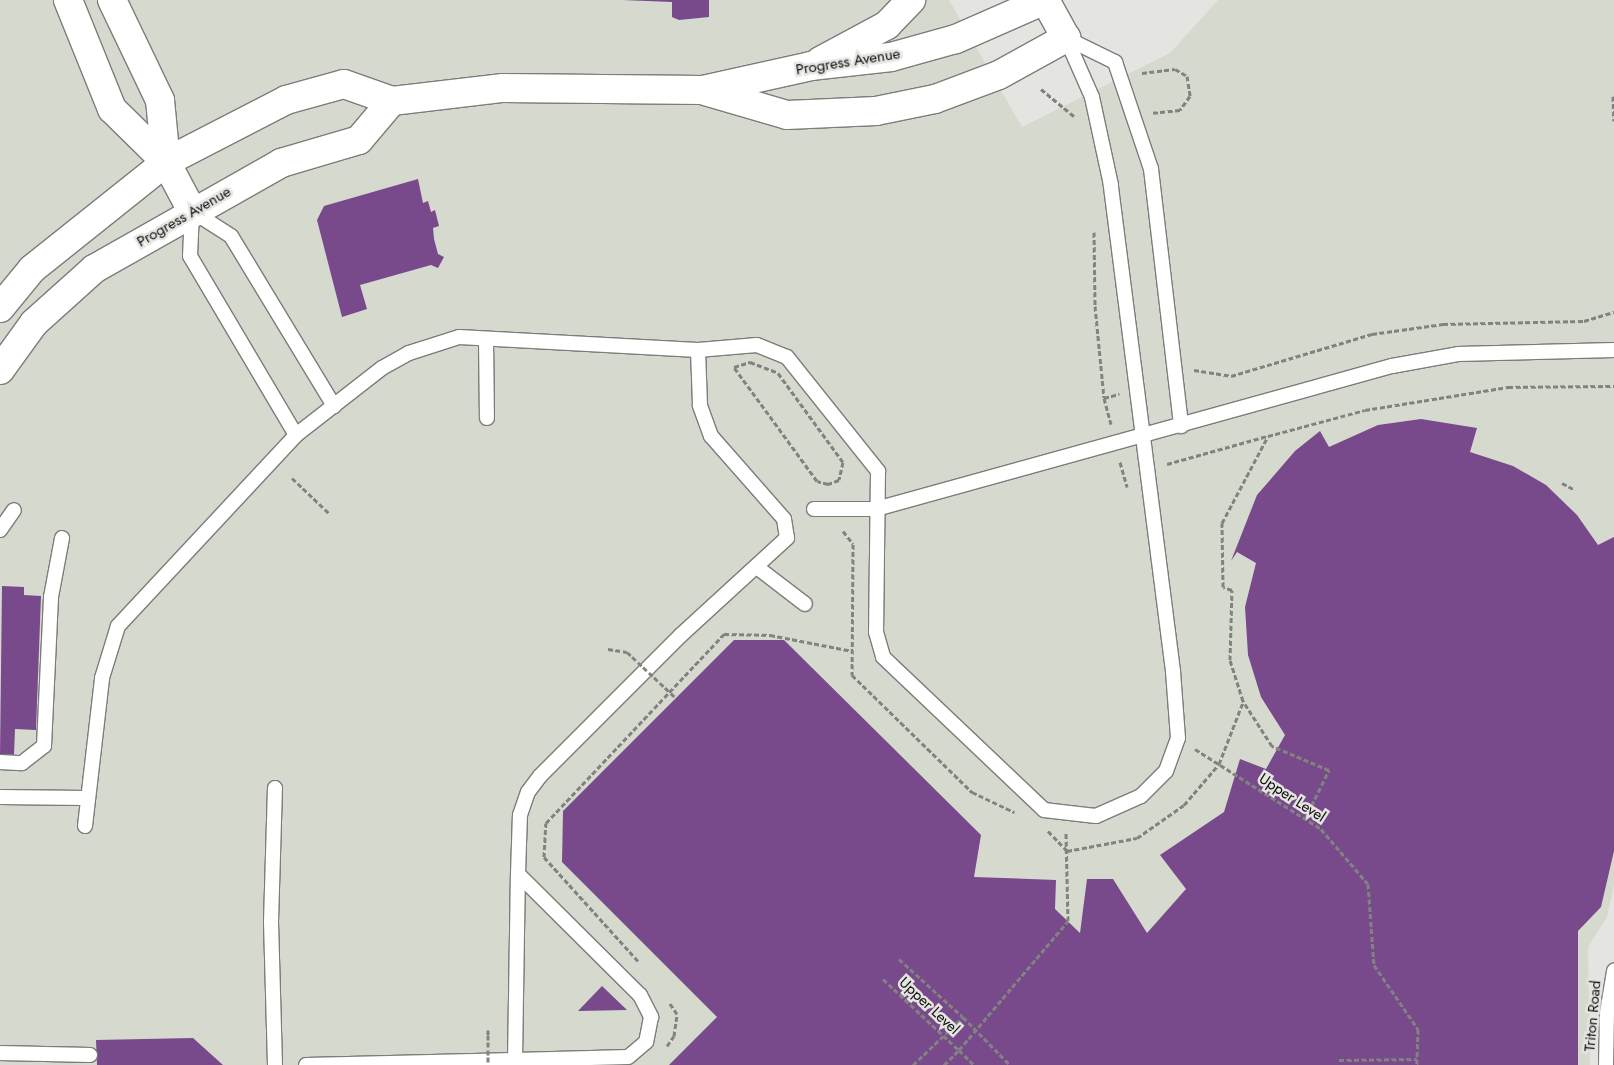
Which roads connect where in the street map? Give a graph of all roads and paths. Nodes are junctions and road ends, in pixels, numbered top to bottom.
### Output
1 (68, 0) edge
2 (112, 0) edge
3 (911, 0) edge
4 (1045, 0) edge
5 (1066, 38) junction
6 (811, 66) junction
7 (1142, 73) dead end
8 (1041, 89) dead end
9 (703, 90) junction
10 (1613, 96) edge
11 (392, 101) junction
12 (1151, 113) dead end
13 (1614, 121) edge
14 (1078, 125) dead end
15 (166, 162) junction
16 (192, 211) junction
17 (1094, 228) dead end
18 (0, 308) edge
19 (1614, 312) edge
20 (486, 339) junction
21 (698, 350) junction
22 (1614, 350) edge
23 (734, 367) dead end
24 (0, 370) edge
25 (1175, 376) junction
26 (1614, 386) edge
27 (1136, 388) junction
28 (1104, 398) junction
29 (334, 406) junction
30 (486, 418) dead end
31 (1181, 426) junction
32 (1140, 434) junction
33 (296, 436) junction
34 (1268, 436) junction
35 (1115, 440) junction
36 (1145, 470) junction
37 (844, 472) dead end
38 (1124, 476) junction
39 (292, 478) dead end
40 (1562, 483) dead end
41 (1128, 490) dead end
42 (1575, 490) dead end
43 (814, 509) dead end
44 (876, 509) junction
45 (14, 510) dead end
46 (330, 514) dead end
47 (0, 530) edge
48 (843, 531) dead end
49 (62, 538) dead end
50 (758, 568) junction
51 (805, 604) dead end
52 (608, 649) dead end
53 (852, 651) junction
54 (676, 698) dead end
55 (1243, 701) junction
56 (1178, 738) junction
57 (0, 762) edge
58 (1219, 764) junction
59 (275, 788) dead end
60 (0, 797) edge
61 (85, 798) junction
62 (1064, 813) junction
63 (1020, 815) dead end
64 (1305, 819) junction
65 (85, 826) dead end
66 (1044, 827) dead end
67 (1067, 851) junction
68 (518, 874) junction
69 (899, 959) dead end
70 (644, 967) dead end
71 (1614, 971) edge
72 (883, 979) dead end
73 (666, 998) dead end
74 (963, 1017) junction
75 (488, 1030) dead end
76 (664, 1049) dead end
77 (959, 1050) junction
78 (0, 1054) edge
79 (90, 1055) dead end
80 (1418, 1059) junction
81 (515, 1060) junction
82 (1339, 1060) dead end
83 (275, 1065) edge
84 (306, 1065) edge
85 (488, 1065) edge
86 (913, 1065) edge
87 (944, 1065) edge
88 (974, 1065) edge
89 (1010, 1065) edge
90 (1417, 1065) edge
91 (1606, 1065) edge

1 - 15 main road
2 - 15 main road
3 - 6 main road
4 - 5 main road
4 - 6 main road, Progress Avenue
5 - 9 main road, Progress Avenue
5 - 25 lane
5 - 27 lane
6 - 9 main road, Progress Avenue
7 - 12 path
8 - 14 path
9 - 11 main road, Progress Avenue
10 - 13 path
11 - 15 main road, Progress Avenue
11 - 16 main road, Progress Avenue
15 - 16 main road
15 - 18 main road, Progress Avenue
16 - 24 main road, Progress Avenue
16 - 29 lane
16 - 33 lane
17 - 28 path
19 - 25 path
20 - 21 lane
20 - 29 lane
20 - 30 lane
21 - 44 lane
21 - 50 lane
22 - 31 lane
23 - 37 path
25 - 31 lane
26 - 34 path
27 - 28 path
27 - 32 lane
28 - 35 path
29 - 33 lane
31 - 32 lane
32 - 35 lane
32 - 36 lane
33 - 61 lane
34 - 36 path
34 - 55 path
35 - 38 path
35 - 44 lane
36 - 38 path
36 - 56 lane
38 - 41 path
39 - 46 path
40 - 42 path
43 - 44 lane
44 - 62 lane
45 - 47 lane
48 - 53 path
49 - 57 lane
50 - 51 lane
50 - 68 lane
52 - 54 path, bridge
53 - 63 path
53 - 70 path
55 - 58 path
55 - 64 path
56 - 58 path, Upper Level
56 - 62 lane
58 - 64 path, Upper Level
58 - 67 path
59 - 83 lane
60 - 61 lane
61 - 65 lane
62 - 67 path, Upper Level
64 - 80 path, Upper Level
66 - 67 path
67 - 77 path, Upper Level
68 - 81 lane
68 - 81 lane
69 - 74 path
71 - 91 lane, Triton Road
72 - 77 path, Upper Level
73 - 76 path
74 - 86 path
74 - 89 path
75 - 85 path, bridge
77 - 87 path, Upper Level
77 - 88 path, Upper Level
78 - 79 lane
80 - 82 path
80 - 90 path, Upper Level
81 - 84 lane

